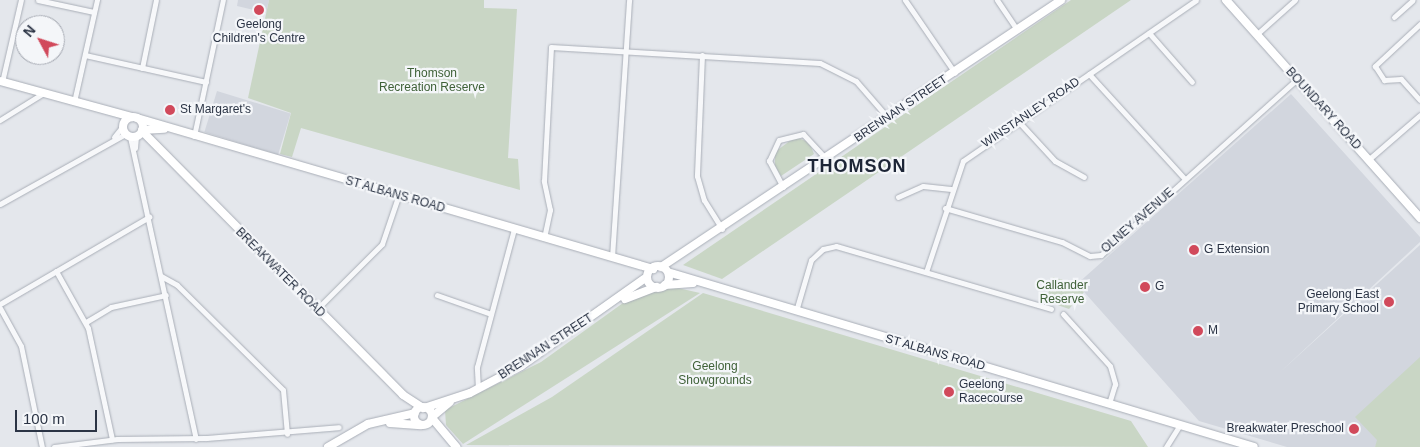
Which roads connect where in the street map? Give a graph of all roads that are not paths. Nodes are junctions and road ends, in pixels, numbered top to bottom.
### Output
1 (21, 0) edge
2 (38, 0) edge
3 (97, 0) edge
4 (156, 0) edge
5 (223, 0) edge
6 (629, 0) edge
7 (905, 0) edge
8 (997, 0) edge
9 (1061, 0) edge
10 (1196, 0) edge
11 (1226, 0) edge
12 (1296, 0) edge
13 (1413, 0) edge
14 (94, 12) junction
15 (1394, 17) dead end
16 (1420, 24) edge
17 (1017, 30) junction
18 (1149, 33) junction
19 (1257, 34) junction
20 (627, 51) junction
21 (702, 55) junction
22 (84, 56) junction
23 (142, 68) junction
24 (955, 73) junction
25 (1089, 74) junction
26 (1297, 79) junction
27 (1, 82) edge
28 (206, 82) junction
29 (1192, 82) dead end
30 (42, 94) junction
31 (1420, 100) edge
32 (74, 102) junction
33 (104, 111) junction
34 (1420, 115) edge
35 (134, 117) junction
36 (889, 118) junction
37 (0, 120) edge
38 (1019, 122) junction
39 (166, 129) junction
40 (132, 132) junction
41 (193, 137) junction
42 (827, 160) junction
43 (1368, 160) junction
44 (1084, 177) dead end
45 (1185, 180) junction
46 (783, 188) junction
47 (951, 189) junction
48 (398, 197) junction
49 (898, 197) dead end
50 (0, 204) edge
51 (945, 208) junction
52 (149, 217) junction
53 (1420, 218) edge
54 (514, 229) junction
55 (723, 230) junction
56 (544, 238) junction
57 (690, 252) junction
58 (612, 257) junction
59 (625, 260) junction
60 (657, 268) junction
61 (56, 271) junction
62 (926, 272) junction
63 (672, 273) junction
64 (162, 276) junction
65 (644, 279) junction
66 (702, 284) junction
67 (661, 286) junction
68 (166, 295) junction
69 (437, 295) dead end
70 (0, 304) edge
71 (608, 307) junction
72 (0, 308) edge
73 (317, 309) junction
74 (1051, 309) dead end
75 (796, 312) junction
76 (491, 314) junction
77 (1063, 314) dead end
78 (86, 322) junction
79 (478, 389) junction
80 (403, 394) junction
81 (456, 398) junction
82 (1109, 404) junction
83 (424, 408) junction
84 (415, 413) junction
85 (432, 418) junction
86 (423, 425) junction
87 (1180, 425) junction
88 (339, 427) dead end
89 (350, 433) junction
90 (287, 434) junction
91 (112, 439) junction
92 (196, 439) junction
93 (449, 440) junction
94 (42, 447) edge
95 (54, 447) edge
96 (328, 447) edge
97 (456, 447) edge
98 (1166, 447) edge
99 (1254, 447) edge

1 - 27 street
2 - 14 street
3 - 14 street
4 - 23 street
5 - 28 street
6 - 20 street
7 - 24 street
8 - 17 street
9 - 17 street, BRENNAN STREET
10 - 18 street, WINSTANLEY ROAD
11 - 19 street, BOUNDARY ROAD
12 - 19 street
13 - 15 street
14 - 22 street
16 - 31 street
17 - 24 street, BRENNAN STREET
18 - 25 street, WINSTANLEY ROAD
18 - 29 street
19 - 26 street, BOUNDARY ROAD
20 - 21 street
20 - 56 street
20 - 58 street
21 - 36 street
21 - 55 street
22 - 23 street
22 - 32 street
23 - 28 street
24 - 36 street, BRENNAN STREET
25 - 38 street, WINSTANLEY ROAD
25 - 45 street
26 - 43 street, BOUNDARY ROAD
26 - 45 street, OLNEY AVENUE
27 - 30 street, ST ALBANS ROAD
28 - 41 street
30 - 32 street, ST ALBANS ROAD
30 - 37 street
32 - 33 street, ST ALBANS ROAD
33 - 35 street, ST ALBANS ROAD
33 - 40 street, ST ALBANS ROAD
34 - 43 street
35 - 39 street, ST ALBANS ROAD
35 - 40 street
35 - 40 street
36 - 42 street, BRENNAN STREET
38 - 44 street
38 - 47 street, WINSTANLEY ROAD
39 - 40 street, ST ALBANS ROAD
39 - 41 street, ST ALBANS ROAD
40 - 50 street
40 - 52 street
40 - 73 street, BREAKWATER ROAD
41 - 48 street, ST ALBANS ROAD
42 - 46 street, BRENNAN STREET
42 - 46 street
43 - 53 street, BOUNDARY ROAD
45 - 51 street, OLNEY AVENUE
46 - 55 street, BRENNAN STREET
47 - 49 street
47 - 51 street, WINSTANLEY ROAD
48 - 54 street, ST ALBANS ROAD
48 - 73 street
51 - 62 street, WINSTANLEY ROAD
52 - 61 street
52 - 64 street
54 - 56 street, ST ALBANS ROAD
54 - 76 street
55 - 57 street, BRENNAN STREET
56 - 58 street, ST ALBANS ROAD
57 - 60 street, BRENNAN STREET
57 - 63 street, BRENNAN STREET
58 - 59 street, ST ALBANS ROAD
59 - 60 street, ST ALBANS ROAD
59 - 65 street
60 - 63 street, ST ALBANS ROAD
60 - 65 street, BRENNAN STREET
61 - 70 street
61 - 78 street
62 - 74 street
62 - 75 street
63 - 66 street, ST ALBANS ROAD
63 - 67 street, BRENNAN STREET
64 - 68 street
64 - 90 street
65 - 67 street
65 - 71 street, BRENNAN STREET
66 - 67 street, ST ALBANS ROAD
66 - 75 street, ST ALBANS ROAD
67 - 71 street, BRENNAN STREET
68 - 78 street
68 - 92 street
69 - 76 street
71 - 79 street, BRENNAN STREET
72 - 94 street
73 - 80 street, BREAKWATER ROAD
75 - 82 street, ST ALBANS ROAD
76 - 79 street
77 - 82 street
78 - 91 street
79 - 81 street, BRENNAN STREET
80 - 83 street, BREAKWATER ROAD
80 - 84 street, BREAKWATER ROAD
81 - 83 street, BRENNAN STREET
81 - 85 street, BRENNAN STREET
82 - 87 street, ST ALBANS ROAD
83 - 84 street, BRENNAN STREET
83 - 85 street, BREAKWATER ROAD
84 - 86 street, BREAKWATER ROAD
84 - 89 street, BRENNAN STREET
85 - 86 street, BRENNAN STREET
85 - 93 street
86 - 89 street
86 - 93 street
87 - 98 street
87 - 99 street, ST ALBANS ROAD
88 - 90 street
89 - 96 street
90 - 92 street
91 - 92 street
91 - 95 street
93 - 97 street

